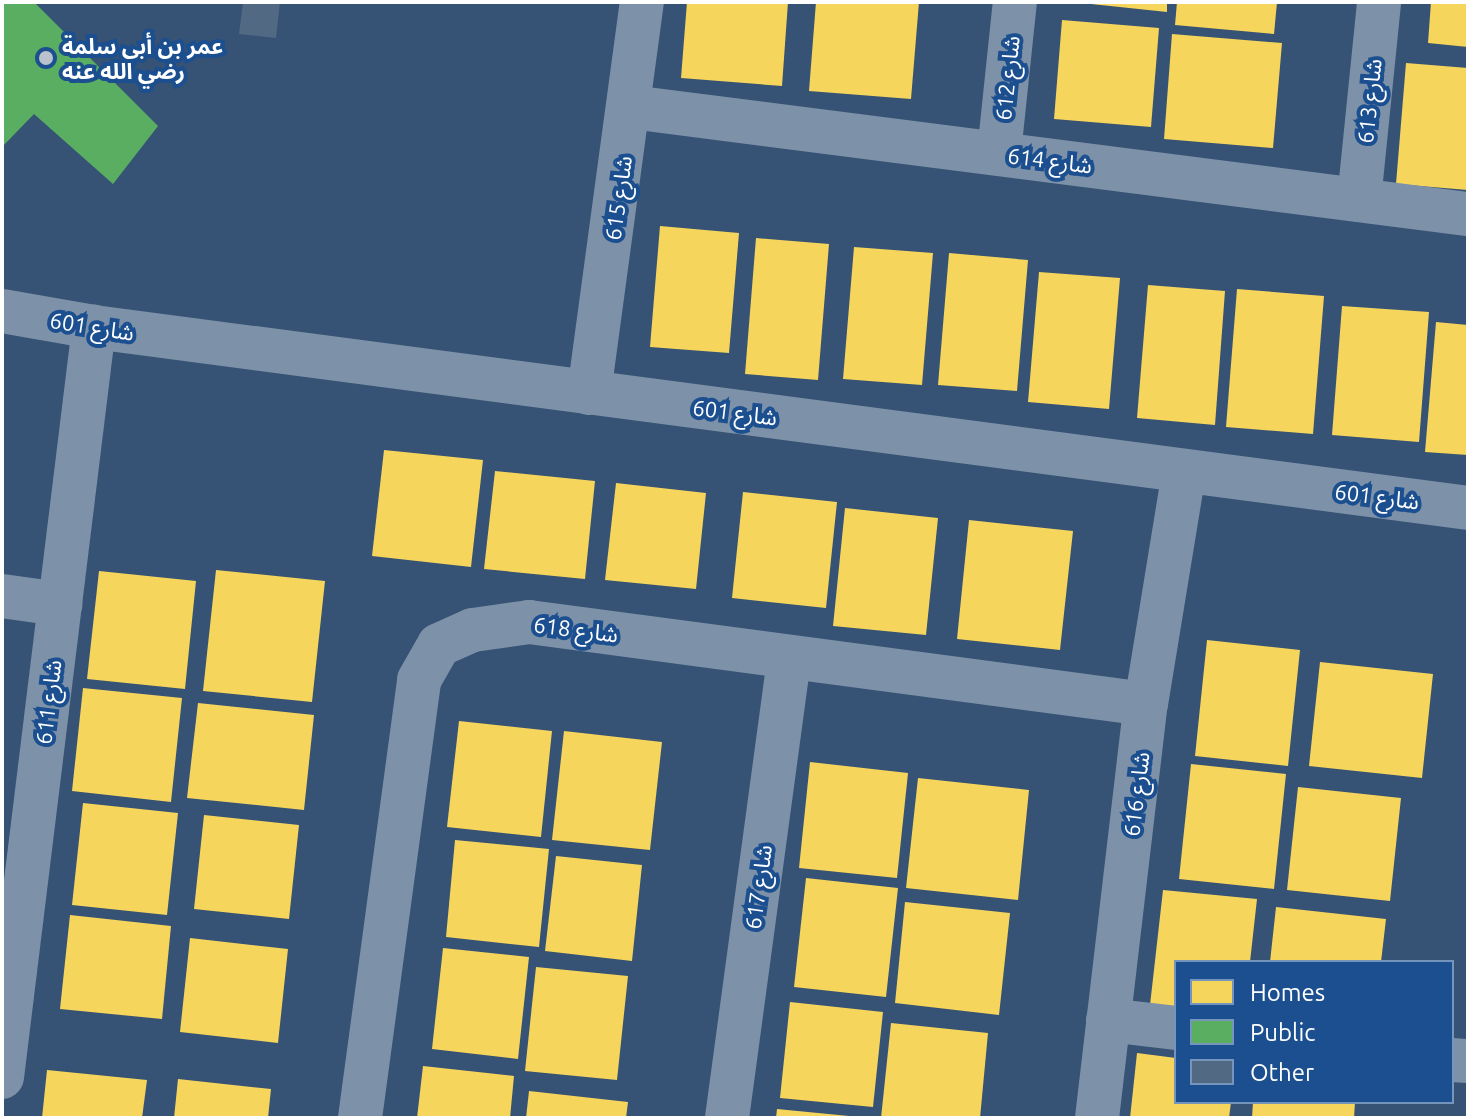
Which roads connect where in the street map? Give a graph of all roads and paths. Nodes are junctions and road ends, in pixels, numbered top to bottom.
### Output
1 (642, 2) edge
2 (1015, 2) edge
3 (1379, 2) edge
4 (631, 107) junction
5 (999, 153) junction
6 (1359, 200) junction
7 (1468, 214) edge
8 (2, 311) edge
9 (94, 327) junction
10 (589, 393) junction
11 (1184, 471) junction
12 (1468, 508) edge
13 (2, 596) edge
14 (60, 604) junction
15 (789, 657) junction
16 (1146, 704) junction
17 (10, 953) edge
18 (1108, 1020) junction
19 (1174, 1028) edge
20 (2, 1077) edge
21 (360, 1118) edge
22 (727, 1118) edge
23 (1097, 1118) edge

1 - 4 street, شارع 615
2 - 5 street, شارع 612
3 - 6 street, شارع 613
4 - 5 street, شارع 614
4 - 10 street, شارع 615
5 - 6 street, شارع 614
6 - 7 street, شارع 614
8 - 9 street, شارع 601
9 - 10 street, شارع 601
9 - 14 street, شارع 611
10 - 11 street, شارع 601
11 - 12 street, شارع 601
11 - 16 street, شارع 616
13 - 14 street
14 - 17 street, شارع 611
15 - 16 street, شارع 618
15 - 21 street, شارع 618
15 - 22 street, شارع 617
16 - 18 street, شارع 616
17 - 20 street, شارع 611
18 - 19 street
18 - 23 street, شارع 616

